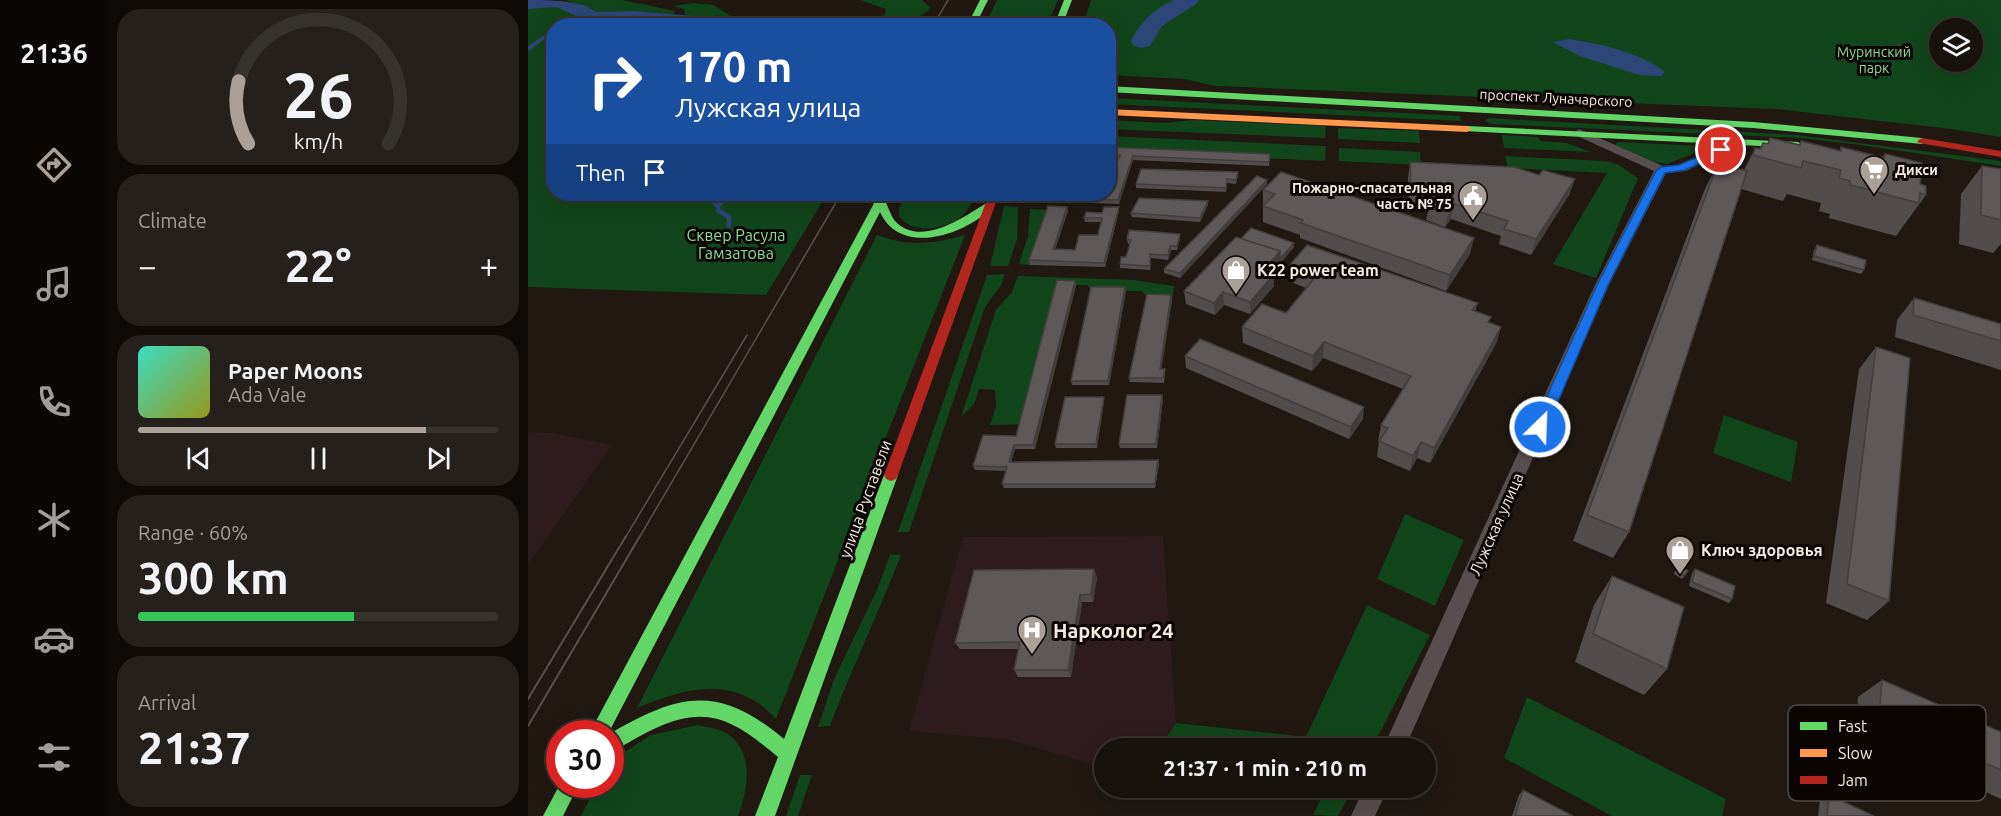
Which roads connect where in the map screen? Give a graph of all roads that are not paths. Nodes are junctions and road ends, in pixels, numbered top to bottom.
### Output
1 (984, 0) edge
2 (1068, 0) edge
3 (975, 18) edge
4 (1061, 18) edge
5 (1116, 89) edge
6 (1477, 110) junction
7 (1116, 112) edge
8 (1473, 128) junction
9 (1579, 133) junction
10 (1740, 141) junction
11 (1817, 146) edge
12 (2001, 154) edge
13 (1661, 171) junction
14 (880, 201) edge
15 (884, 201) edge
16 (991, 201) edge
17 (992, 201) edge
18 (605, 720) edge
19 (624, 735) edge
20 (1398, 738) edge
21 (789, 753) junction
22 (563, 798) edge
23 (1371, 798) edge
24 (553, 816) edge
25 (765, 816) edge
26 (1363, 816) edge

1 - 3 main road
2 - 4 main road
5 - 6 main road, проспект Луначарского
6 - 8 main road
6 - 12 main road, проспект Луначарского
7 - 8 main road
8 - 9 main road
9 - 10 main road
9 - 13 street
10 - 11 main road
10 - 13 street
13 - 20 street, Лужская улица
14 - 18 main road
15 - 16 main road
17 - 21 main road, улица Руставели
19 - 21 main road
21 - 25 main road, улица Руставели
22 - 24 main road
23 - 26 street

